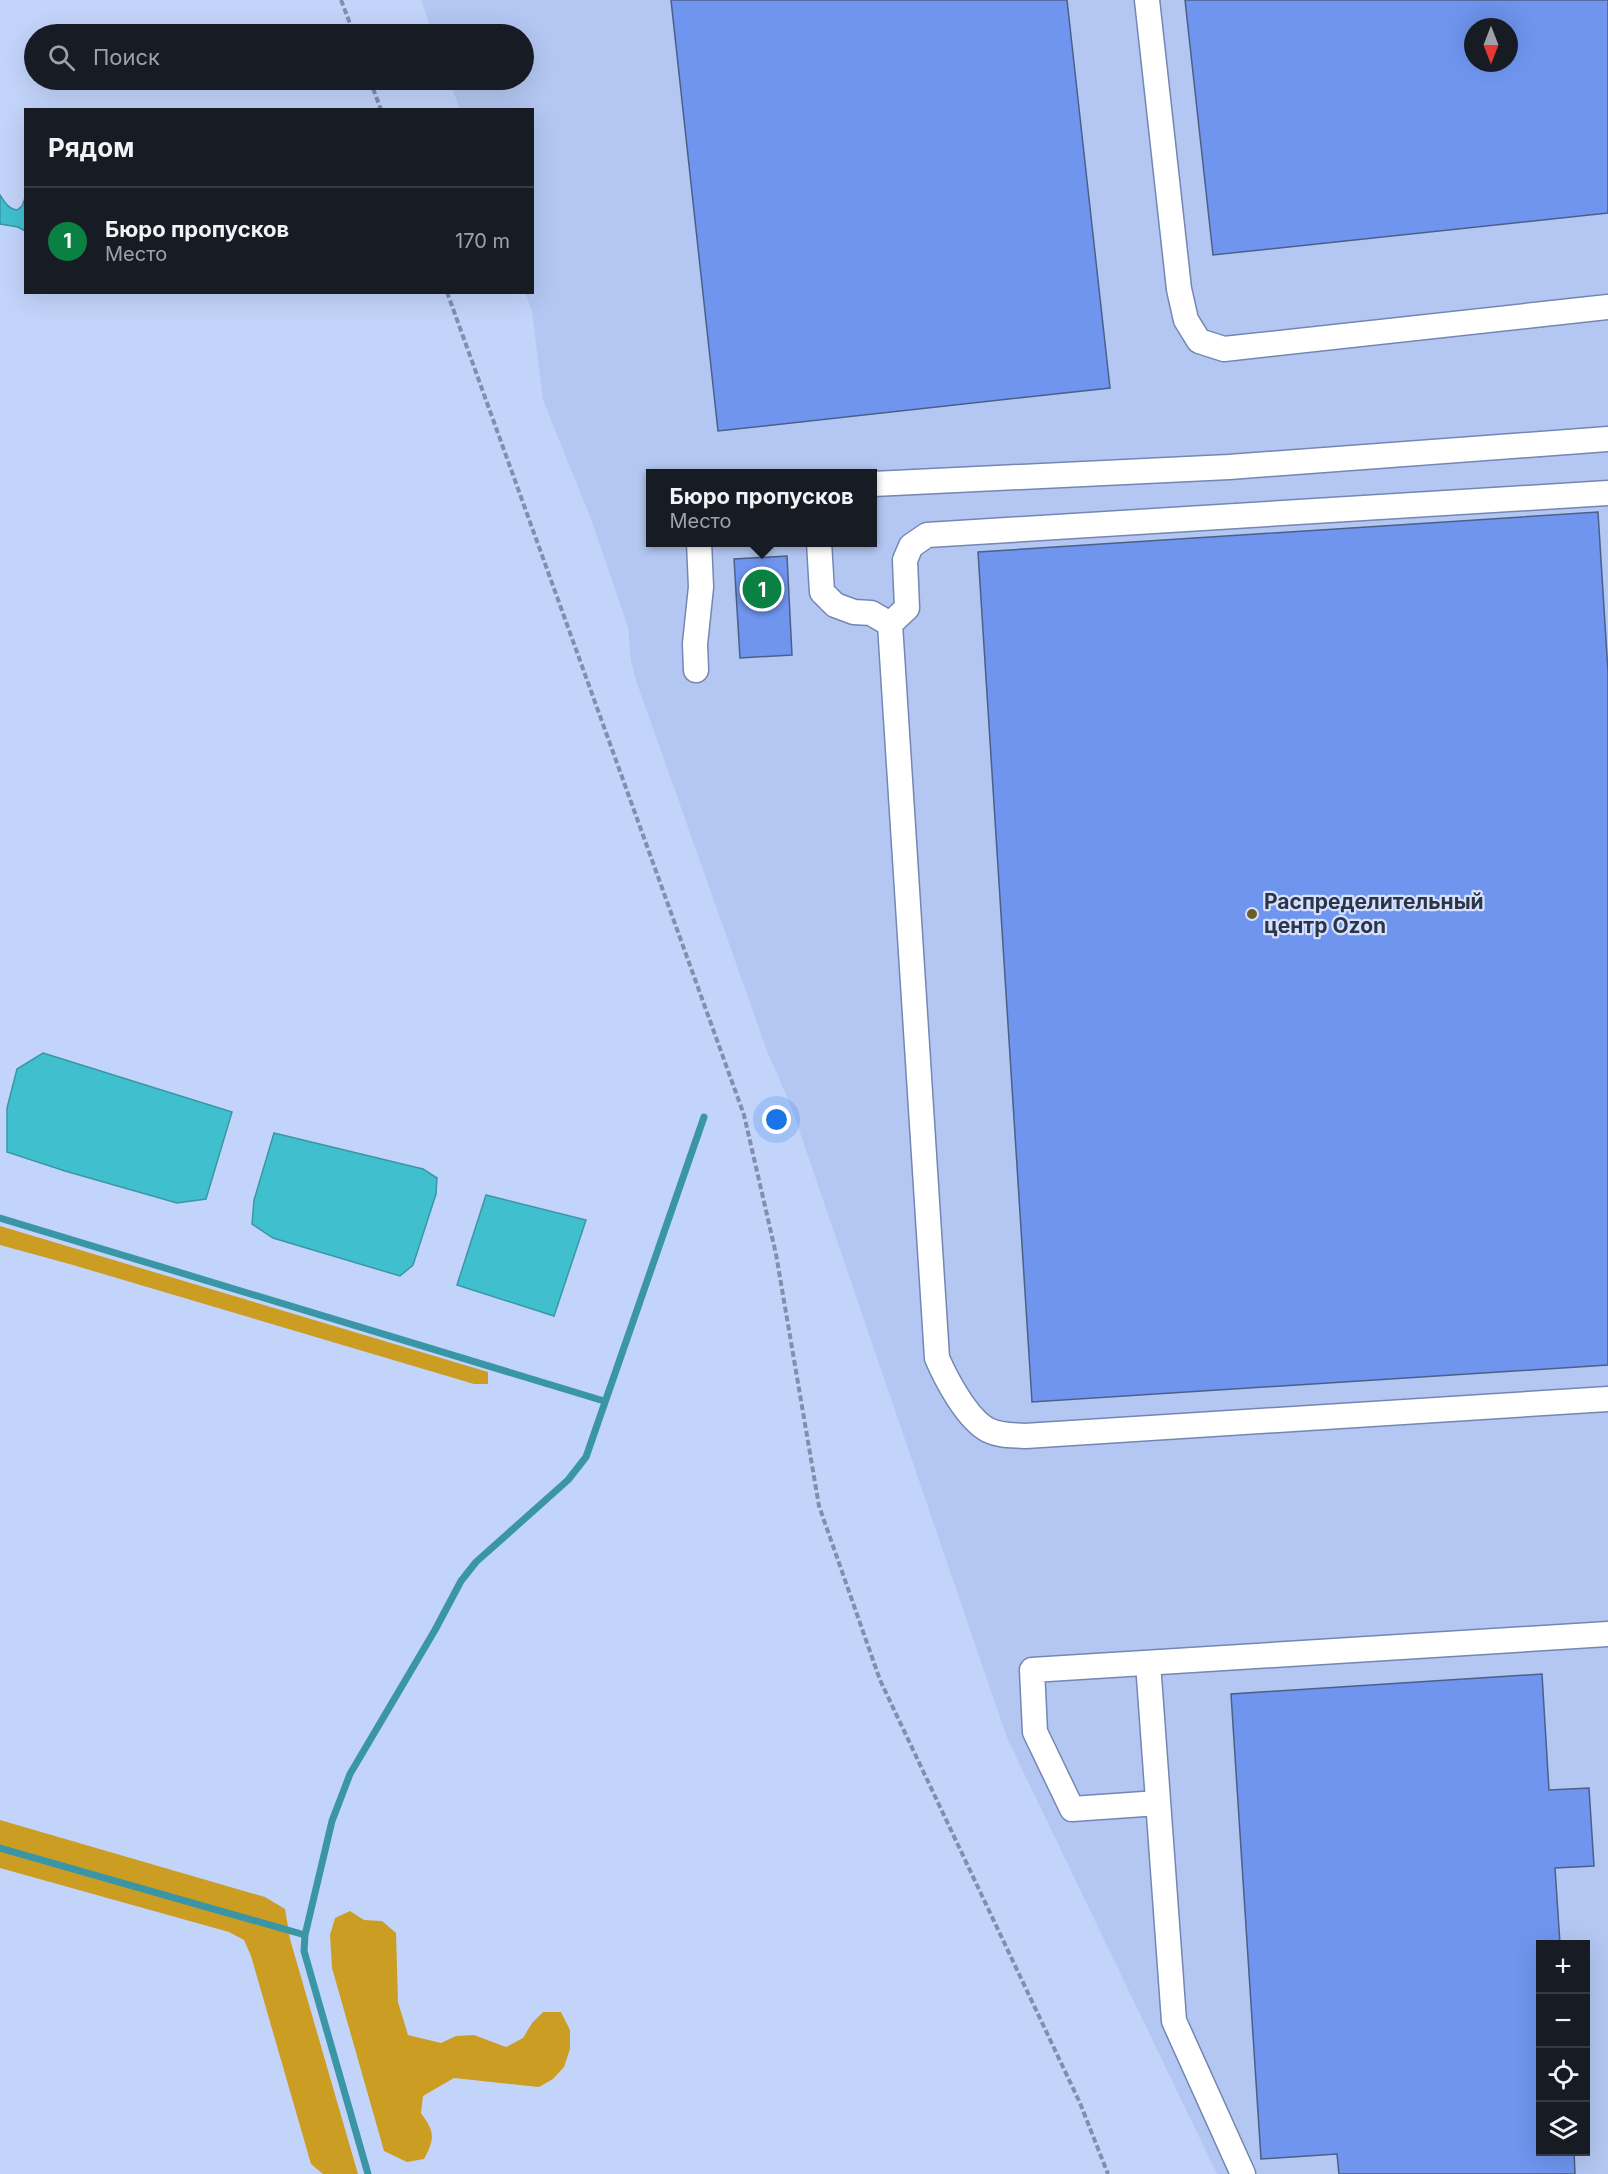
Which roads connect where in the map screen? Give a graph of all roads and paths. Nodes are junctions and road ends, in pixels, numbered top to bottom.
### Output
1 (341, 0) edge
2 (1147, 0) edge
3 (350, 24) edge
4 (374, 90) edge
5 (380, 108) edge
6 (448, 294) edge
7 (1608, 307) edge
8 (1608, 439) edge
9 (877, 484) edge
10 (1608, 493) edge
11 (699, 547) edge
12 (819, 547) edge
13 (890, 624) junction
14 (696, 670) dead end
15 (1608, 1399) edge
16 (1608, 1634) edge
17 (1149, 1663) junction
18 (1158, 1803) junction
19 (1108, 2174) edge
20 (1243, 2174) edge

1 - 3 path
2 - 7 lane
4 - 5 path
6 - 19 path
8 - 9 lane
10 - 13 lane
11 - 14 lane
12 - 13 lane
13 - 15 lane
16 - 17 lane
17 - 18 lane
17 - 18 lane
18 - 20 lane

